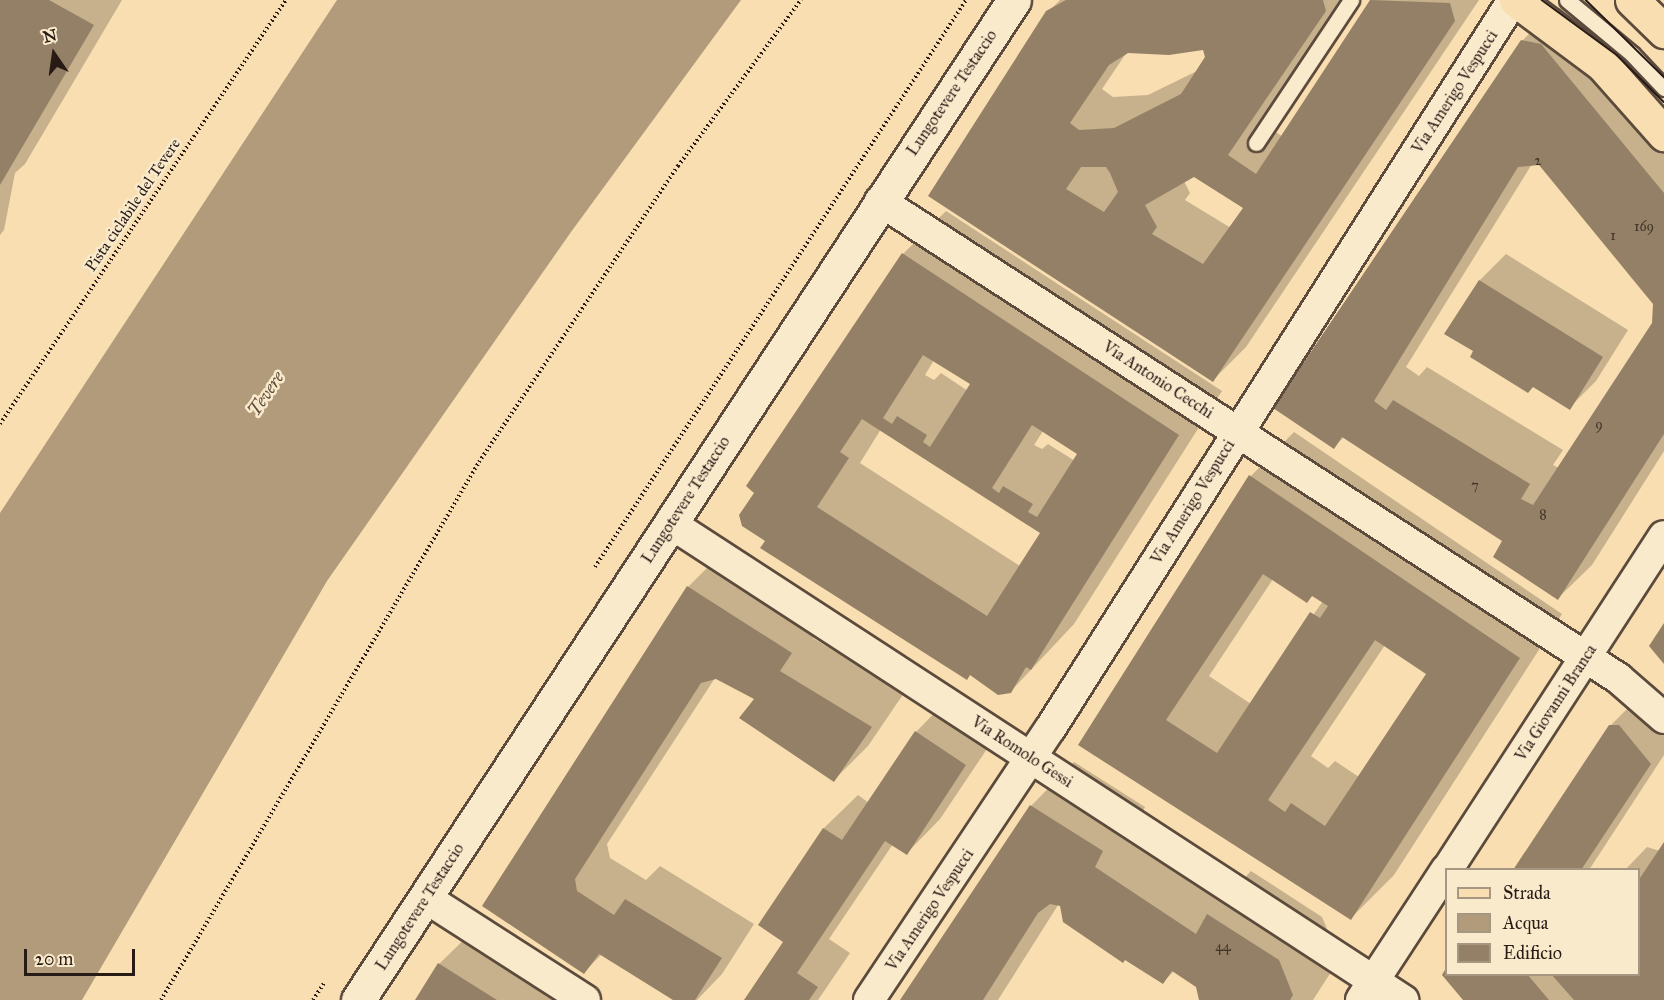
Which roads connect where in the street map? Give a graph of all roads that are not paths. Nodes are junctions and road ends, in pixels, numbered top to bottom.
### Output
1 (1014, 0) edge
2 (1351, 0) edge
3 (1516, 0) edge
4 (1567, 0) edge
5 (1583, 30) junction
6 (1664, 88) edge
7 (1664, 134) edge
8 (1256, 143) dead end
9 (880, 201) junction
10 (1238, 431) junction
11 (670, 523) junction
12 (1664, 536) edge
13 (1586, 658) junction
14 (1664, 718) edge
15 (1031, 758) junction
16 (1448, 868) edge
17 (1445, 873) edge
18 (426, 898) junction
19 (1367, 990) edge
20 (358, 1000) edge
21 (585, 1000) edge
22 (869, 1000) edge
23 (1403, 1000) edge

1 - 9 main road, Lungotevere Testaccio
2 - 8 lane
3 - 5 main road
3 - 10 street, Via Amerigo Vespucci
4 - 5 lane
5 - 6 lane
5 - 7 main road
9 - 10 street, Via Antonio Cecchi
9 - 11 main road, Lungotevere Testaccio
10 - 13 street, Via Antonio Cecchi
10 - 15 street, Via Amerigo Vespucci
11 - 15 street, Via Romolo Gessi
11 - 18 main road, Lungotevere Testaccio
12 - 13 street, Via Giovanni Branca
13 - 14 street, Via Antonio Cecchi
13 - 16 street, Via Giovanni Branca
15 - 19 street, Via Romolo Gessi
15 - 22 street, Via Amerigo Vespucci
17 - 19 street, Via Giovanni Branca
18 - 20 main road, Lungotevere Testaccio
18 - 21 street
19 - 23 street, Via Romolo Gessi

